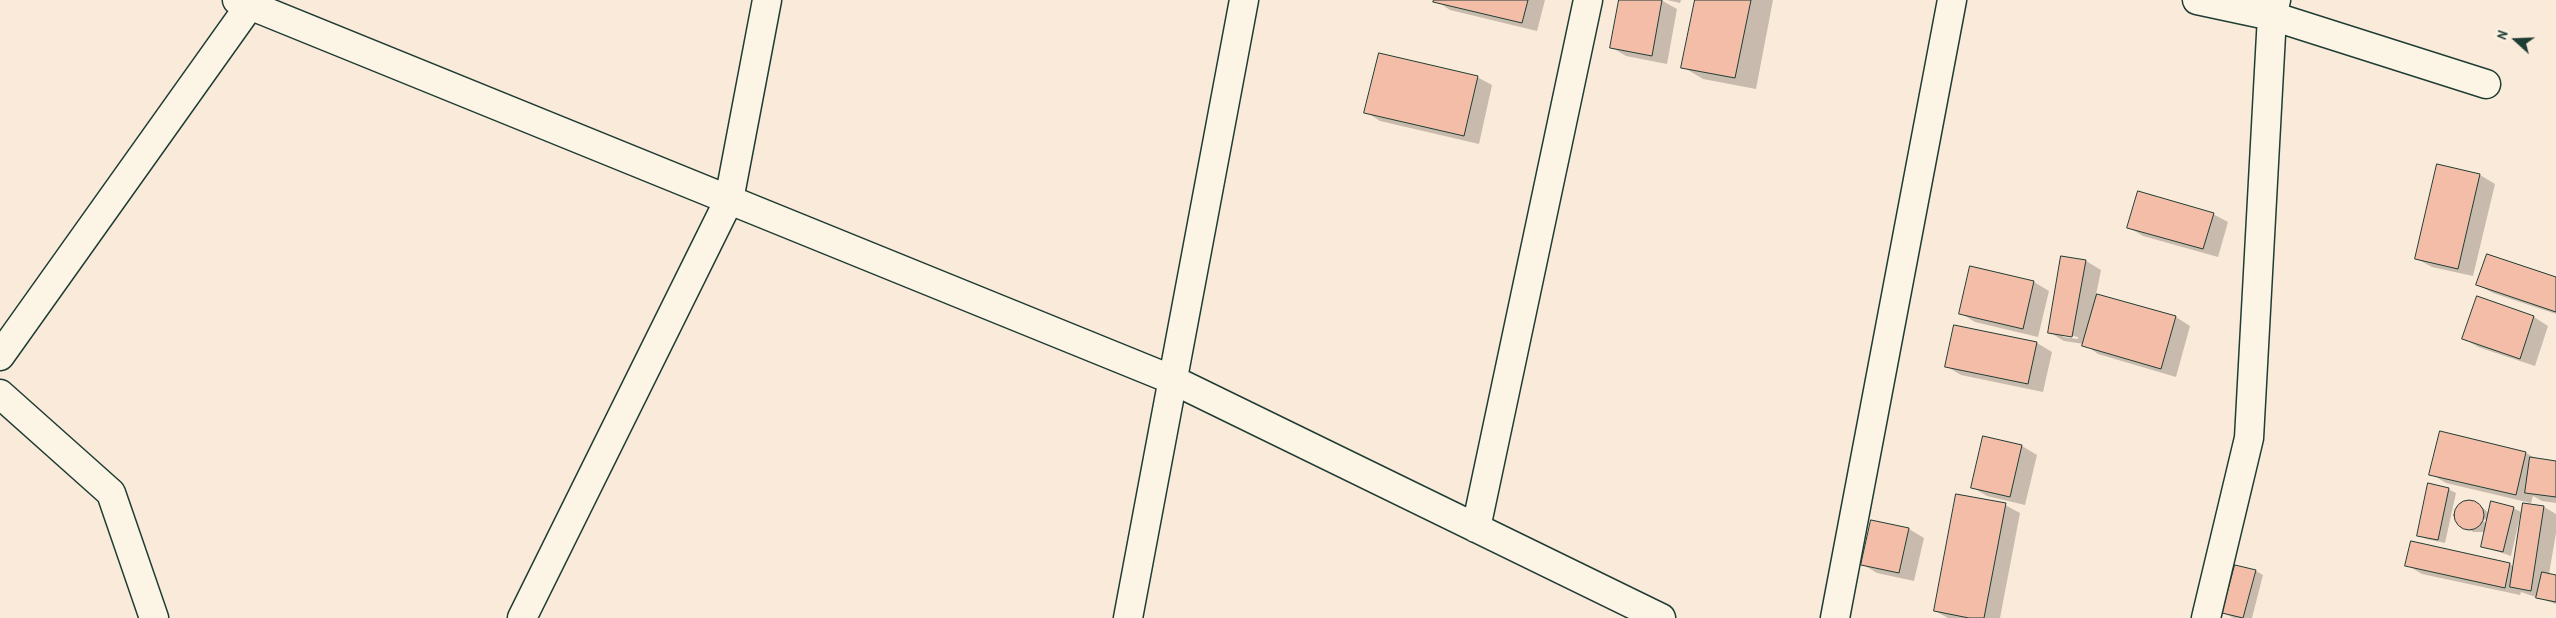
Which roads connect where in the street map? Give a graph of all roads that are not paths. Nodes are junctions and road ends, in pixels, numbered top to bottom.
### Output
1 (767, 0) edge
2 (1244, 0) edge
3 (1588, 0) edge
4 (1952, 0) edge
5 (2197, 0) edge
6 (246, 2) edge
7 (2274, 8) edge
8 (2486, 84) dead end
9 (729, 200) junction
10 (0, 356) edge
11 (1173, 380) junction
12 (0, 394) edge
13 (1476, 528) junction
14 (154, 618) edge
15 (522, 618) edge
16 (1128, 618) edge
17 (1661, 618) edge
18 (1835, 618) edge
19 (2206, 618) edge

1 - 9 street
2 - 11 street
3 - 13 street
4 - 18 street
5 - 7 street
6 - 9 street
6 - 10 street
7 - 8 street
7 - 19 street
9 - 11 street
9 - 15 street
11 - 13 street
11 - 16 street
12 - 14 street
13 - 17 street

